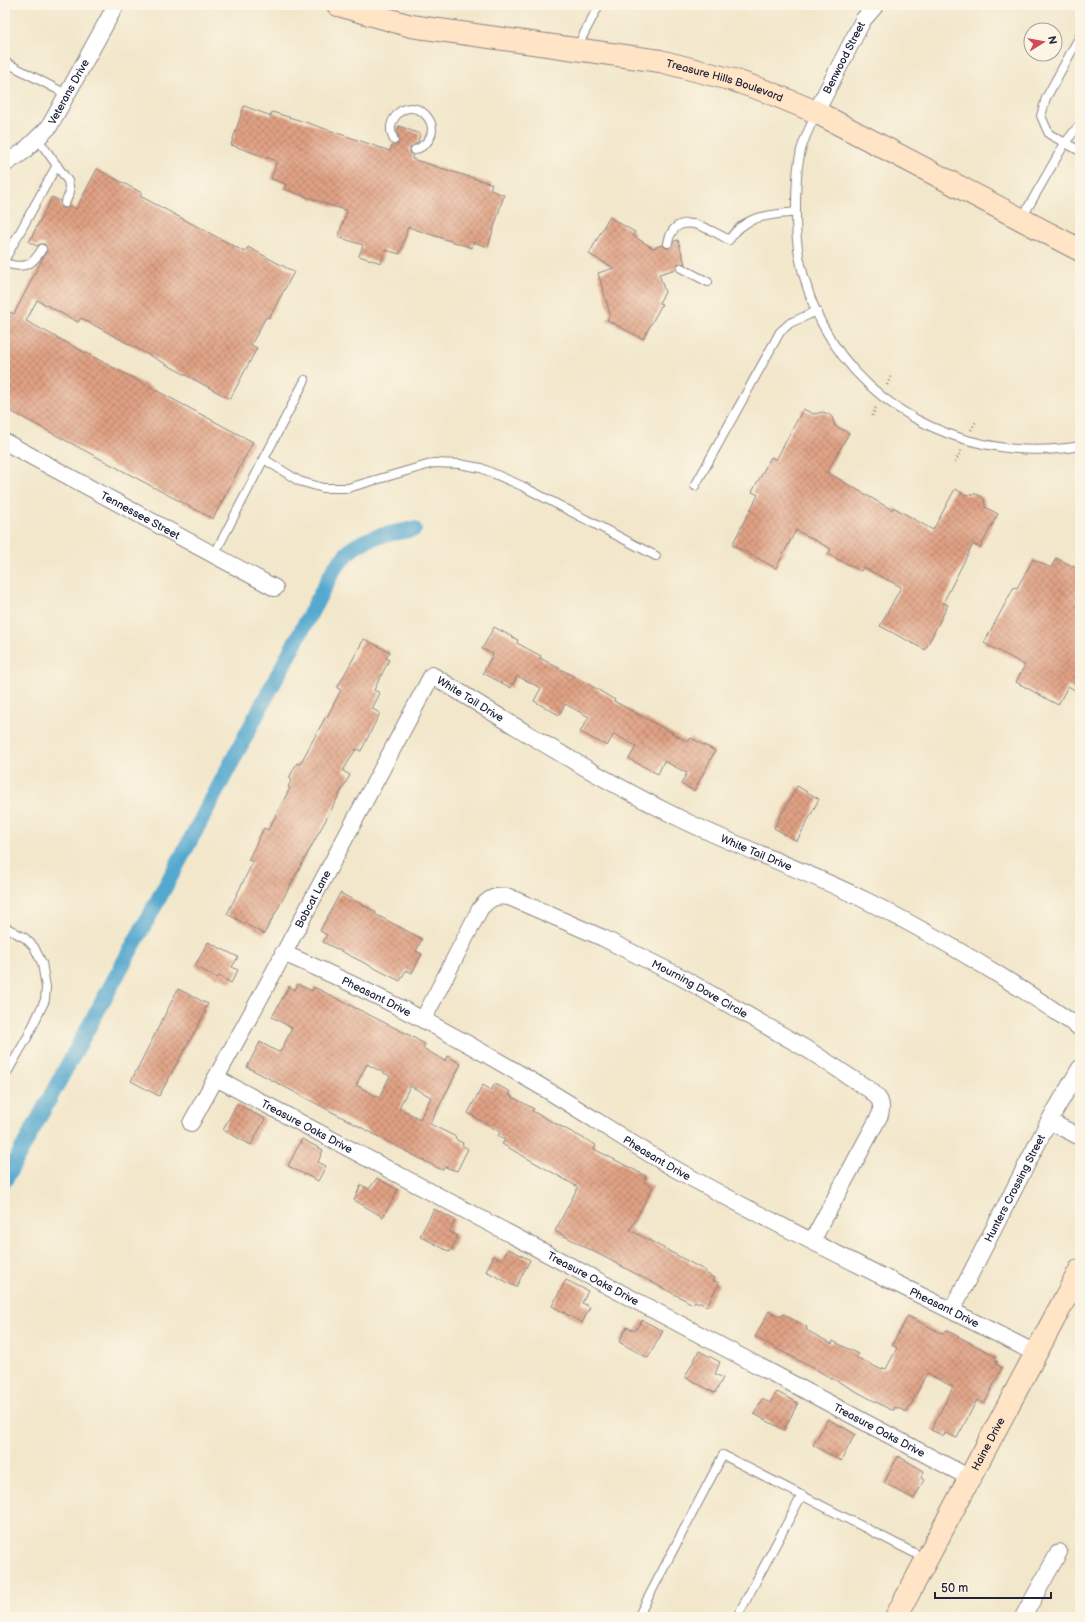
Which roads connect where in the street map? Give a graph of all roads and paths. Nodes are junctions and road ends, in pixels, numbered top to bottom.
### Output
1 (115, 5) edge
2 (338, 5) edge
3 (599, 5) edge
4 (876, 5) edge
5 (1080, 36) edge
6 (576, 48) junction
7 (5, 62) edge
8 (68, 95) junction
9 (816, 112) junction
10 (1080, 124) edge
11 (38, 139) junction
12 (394, 140) dead end
13 (1065, 143) junction
14 (415, 150) dead end
15 (1080, 151) edge
16 (5, 164) edge
17 (57, 165) junction
18 (65, 203) dead end
19 (796, 212) junction
20 (1021, 221) junction
21 (668, 243) dead end
22 (42, 249) dead end
23 (1080, 250) edge
24 (5, 260) edge
25 (5, 263) edge
26 (681, 268) dead end
27 (708, 282) dead end
28 (817, 311) junction
29 (305, 380) dead end
30 (5, 442) edge
31 (1080, 446) edge
32 (264, 459) junction
33 (695, 486) dead end
34 (214, 555) junction
35 (656, 556) dead end
36 (275, 588) dead end
37 (432, 675) joint
38 (5, 927) edge
39 (283, 953) junction
40 (423, 1020) junction
41 (1080, 1028) edge
42 (1080, 1068) edge
43 (6, 1077) edge
44 (216, 1078) junction
45 (1049, 1121) junction
46 (191, 1122) dead end
47 (1080, 1138) edge
48 (812, 1241) junction
49 (1080, 1270) edge
50 (952, 1310) junction
51 (1037, 1354) junction
52 (970, 1478) junction
53 (802, 1495) junction
54 (1059, 1552) dead end
55 (927, 1559) junction
56 (638, 1617) edge
57 (737, 1617) edge
58 (896, 1617) edge
59 (1023, 1617) edge

1 - 8 street, Veterans Drive
2 - 6 street, Treasure Hills Boulevard
3 - 6 lane
4 - 9 street, Benwood Street
5 - 13 lane
6 - 9 street, Treasure Hills Boulevard
7 - 8 lane
8 - 11 street, Veterans Drive
9 - 19 lane
9 - 20 street, Treasure Hills Boulevard
10 - 13 lane
11 - 16 street, Veterans Drive
11 - 17 lane
12 - 14 lane
13 - 15 lane
13 - 20 lane
17 - 18 lane
17 - 24 lane
19 - 21 lane
19 - 28 lane
20 - 23 street, Treasure Hills Boulevard
22 - 25 lane
26 - 27 lane
28 - 31 lane
28 - 33 lane
29 - 32 lane
30 - 34 street, Tennessee Street
32 - 34 lane
32 - 35 lane
34 - 36 street, Tennessee Street
37 - 39 street, Bobcat Lane
37 - 41 street, White Tail Drive
38 - 43 lane
39 - 40 street, Pheasant Drive
39 - 44 street, Bobcat Lane
40 - 48 street, Pheasant Drive
40 - 48 street, Mourning Dove Circle
42 - 45 street, Hunters Crossing Street
44 - 46 street, Bobcat Lane
44 - 52 street, Treasure Oaks Drive
45 - 47 street
45 - 50 street, Hunters Crossing Street
48 - 50 street, Pheasant Drive
49 - 51 street, Haine Drive
50 - 51 street, Pheasant Drive
51 - 52 street, Haine Drive
52 - 55 street, Haine Drive
53 - 55 lane
53 - 56 lane
53 - 57 lane
54 - 59 street
55 - 58 street, Haine Drive

